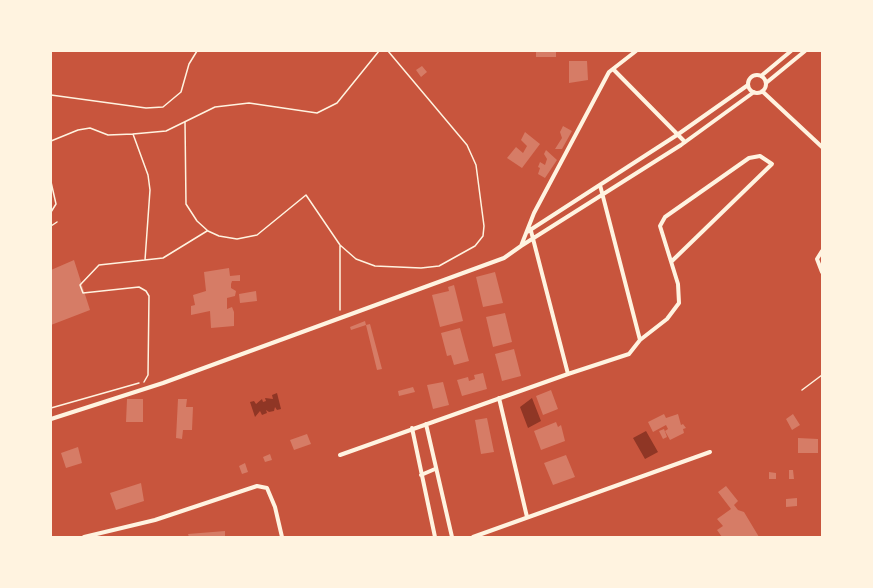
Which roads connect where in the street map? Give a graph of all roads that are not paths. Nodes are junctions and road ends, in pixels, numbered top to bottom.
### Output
1 (636, 51) edge
2 (791, 51) edge
3 (805, 51) edge
4 (613, 69) junction
5 (760, 76) junction
6 (766, 83) junction
7 (748, 85) junction
8 (754, 92) junction
9 (762, 92) junction
10 (677, 135) junction
11 (685, 142) junction
12 (822, 147) edge
13 (600, 185) junction
14 (603, 196) junction
15 (529, 232) junction
16 (532, 238) junction
17 (521, 246) junction
18 (822, 250) edge
19 (672, 261) junction
20 (822, 272) edge
21 (640, 340) junction
22 (568, 374) junction
23 (822, 375) edge
24 (802, 390) dead end
25 (500, 398) junction
26 (51, 418) edge
27 (426, 424) junction
28 (412, 429) junction
29 (710, 452) dead end
30 (340, 455) dead end
31 (435, 469) junction
32 (421, 475) junction
33 (527, 517) junction
34 (84, 537) edge
35 (282, 537) edge
36 (435, 537) edge
37 (452, 537) edge
38 (473, 537) edge

1 - 4 street
2 - 5 street
3 - 6 street
4 - 10 street
4 - 15 street
5 - 6 street
5 - 7 street
6 - 9 street
7 - 8 street
7 - 10 street
8 - 9 street
8 - 11 street
9 - 12 street
10 - 11 street
10 - 13 street
11 - 14 street
13 - 14 street
13 - 15 street
14 - 16 street
14 - 21 street
15 - 16 street
15 - 17 street
16 - 17 street
16 - 22 street
17 - 26 street
18 - 20 street
19 - 19 street
19 - 21 street
21 - 22 street
22 - 25 street
23 - 24 lane
25 - 27 street
25 - 33 street
27 - 28 street
27 - 31 street
28 - 30 street
28 - 32 street
29 - 33 street
31 - 32 street
31 - 37 street
32 - 36 street
33 - 38 street
34 - 35 street

